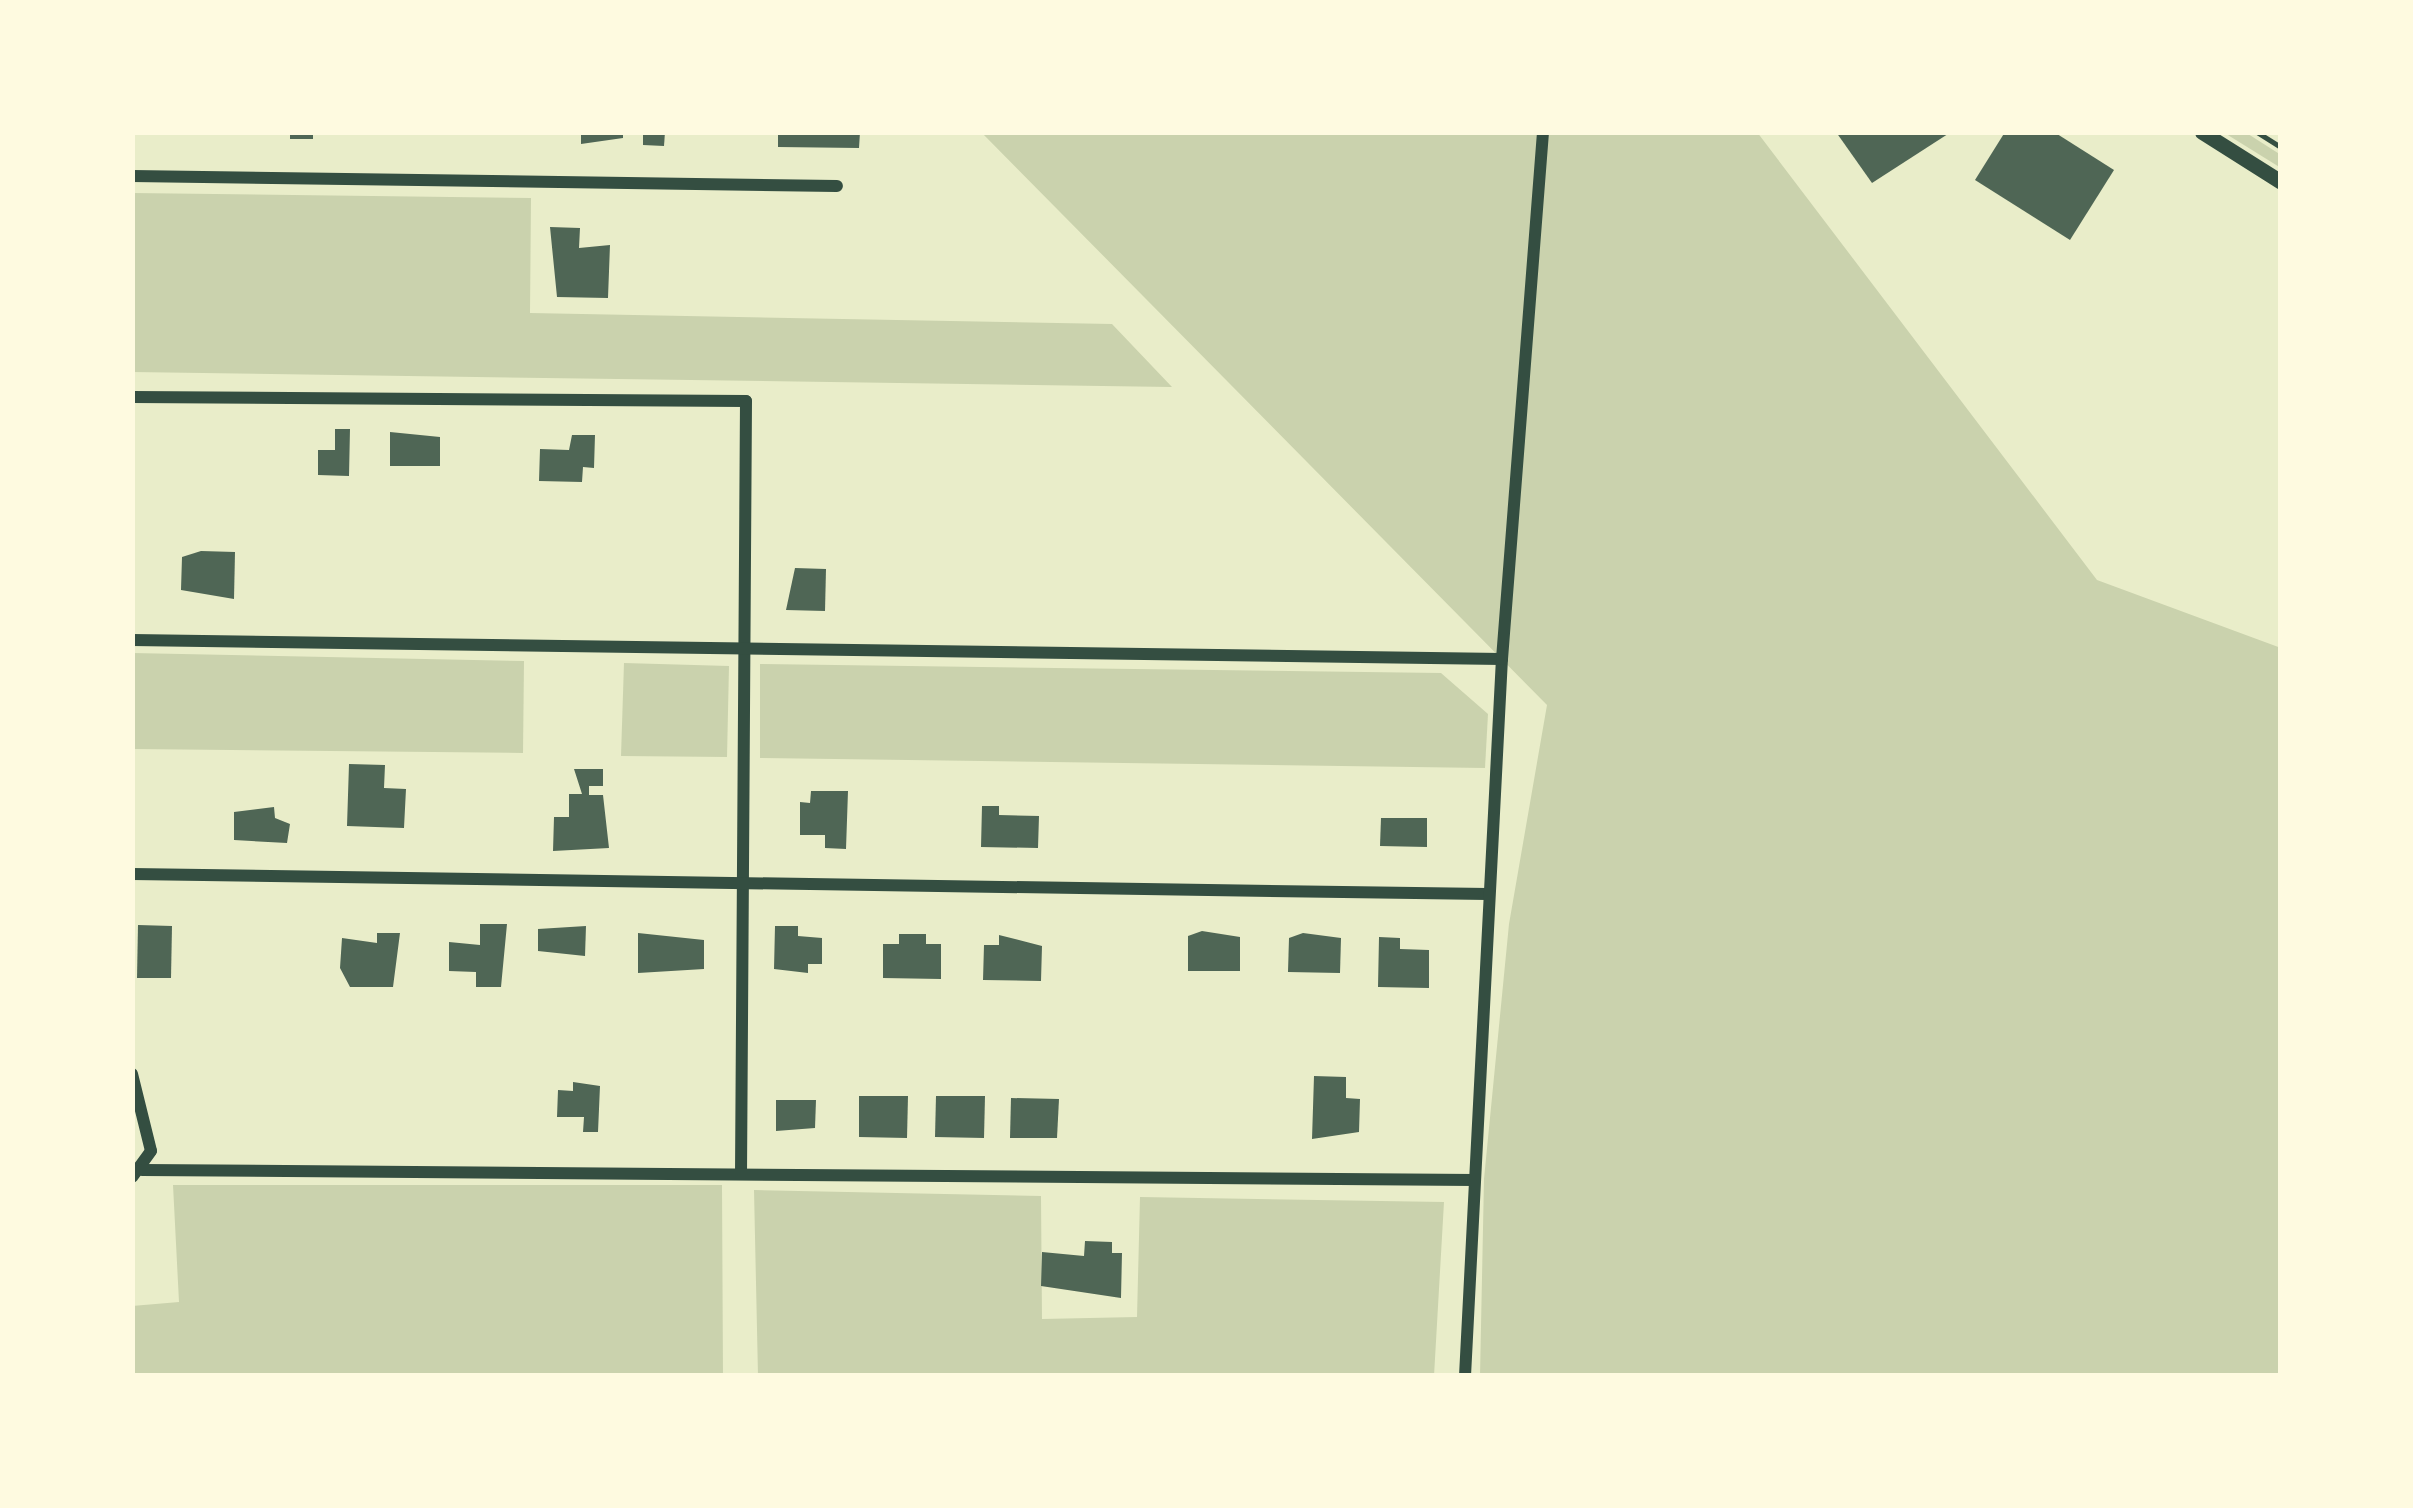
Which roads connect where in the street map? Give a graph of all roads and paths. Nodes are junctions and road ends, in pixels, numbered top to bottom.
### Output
1 (1544, 132) edge
2 (2202, 132) edge
3 (2257, 132) edge
4 (2281, 147) edge
5 (132, 176) edge
6 (2281, 182) edge
7 (836, 186) dead end
8 (132, 397) edge
9 (132, 640) edge
10 (744, 649) junction
11 (1502, 659) junction
12 (132, 874) edge
13 (740, 889) junction
14 (1488, 894) junction
15 (132, 1074) edge
16 (137, 1173) edge
17 (741, 1174) junction
18 (1475, 1180) junction
19 (1466, 1376) edge

1 - 11 street
2 - 6 street
3 - 4 path
5 - 7 street
8 - 10 street
9 - 10 street
10 - 11 street
10 - 13 street
11 - 14 street
12 - 13 street
13 - 14 street
13 - 17 street
14 - 18 street
15 - 16 street
16 - 17 street
17 - 18 street
18 - 19 street

